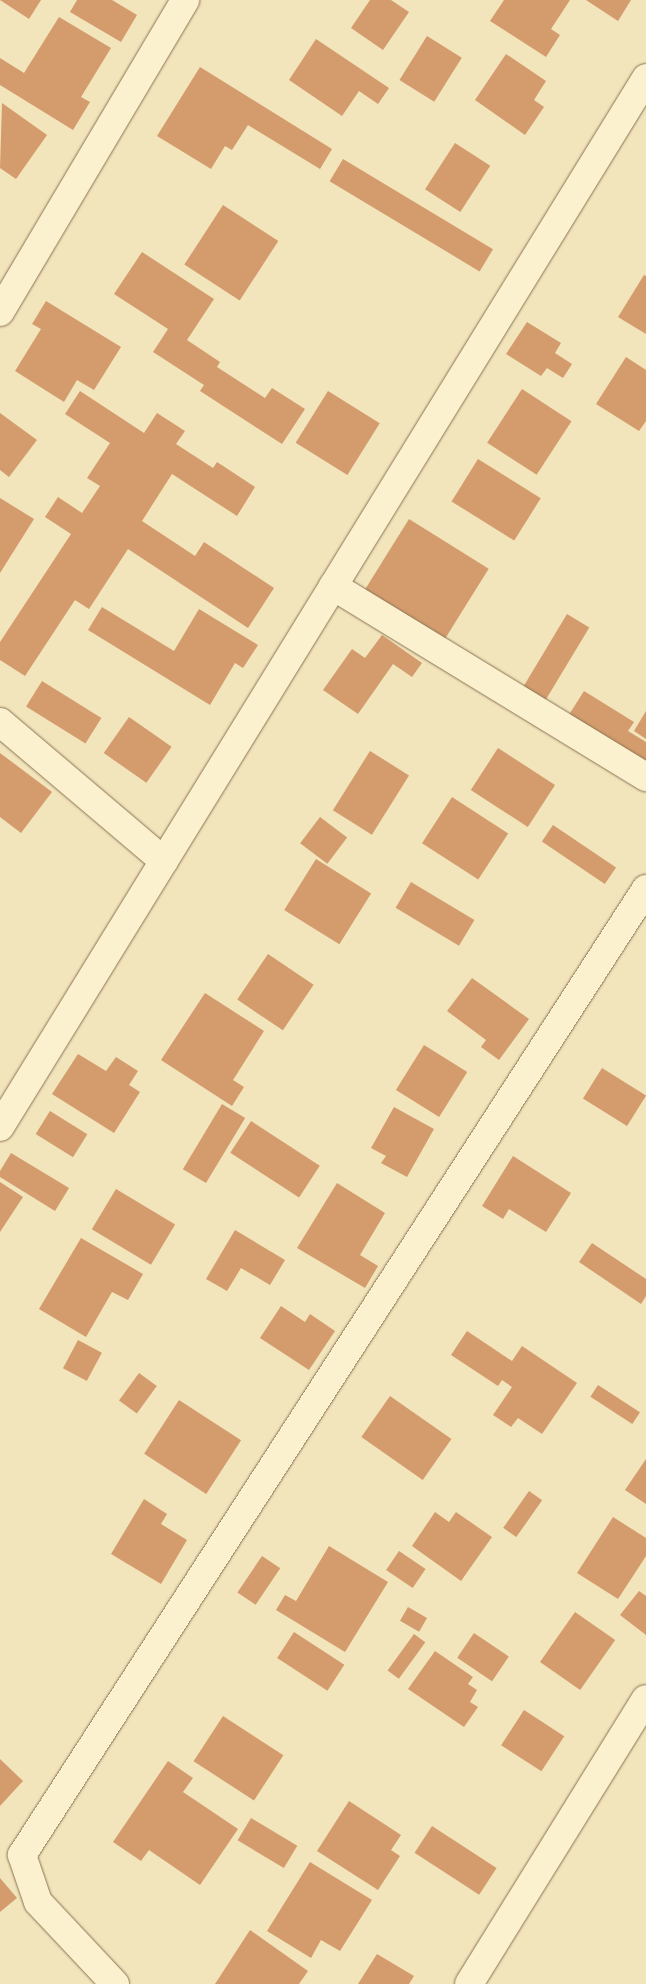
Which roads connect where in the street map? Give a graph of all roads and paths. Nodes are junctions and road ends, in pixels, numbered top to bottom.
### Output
1 (185, 0) edge
2 (646, 78) edge
3 (0, 312) edge
4 (333, 586) junction
5 (0, 722) edge
6 (646, 777) edge
7 (164, 861) junction
8 (646, 889) edge
9 (0, 1127) edge
10 (644, 1706) edge
11 (115, 1984) edge
12 (468, 1984) edge

1 - 3 street
2 - 4 street
4 - 6 street
4 - 7 street
5 - 7 street
7 - 9 street
8 - 11 street
10 - 12 street

